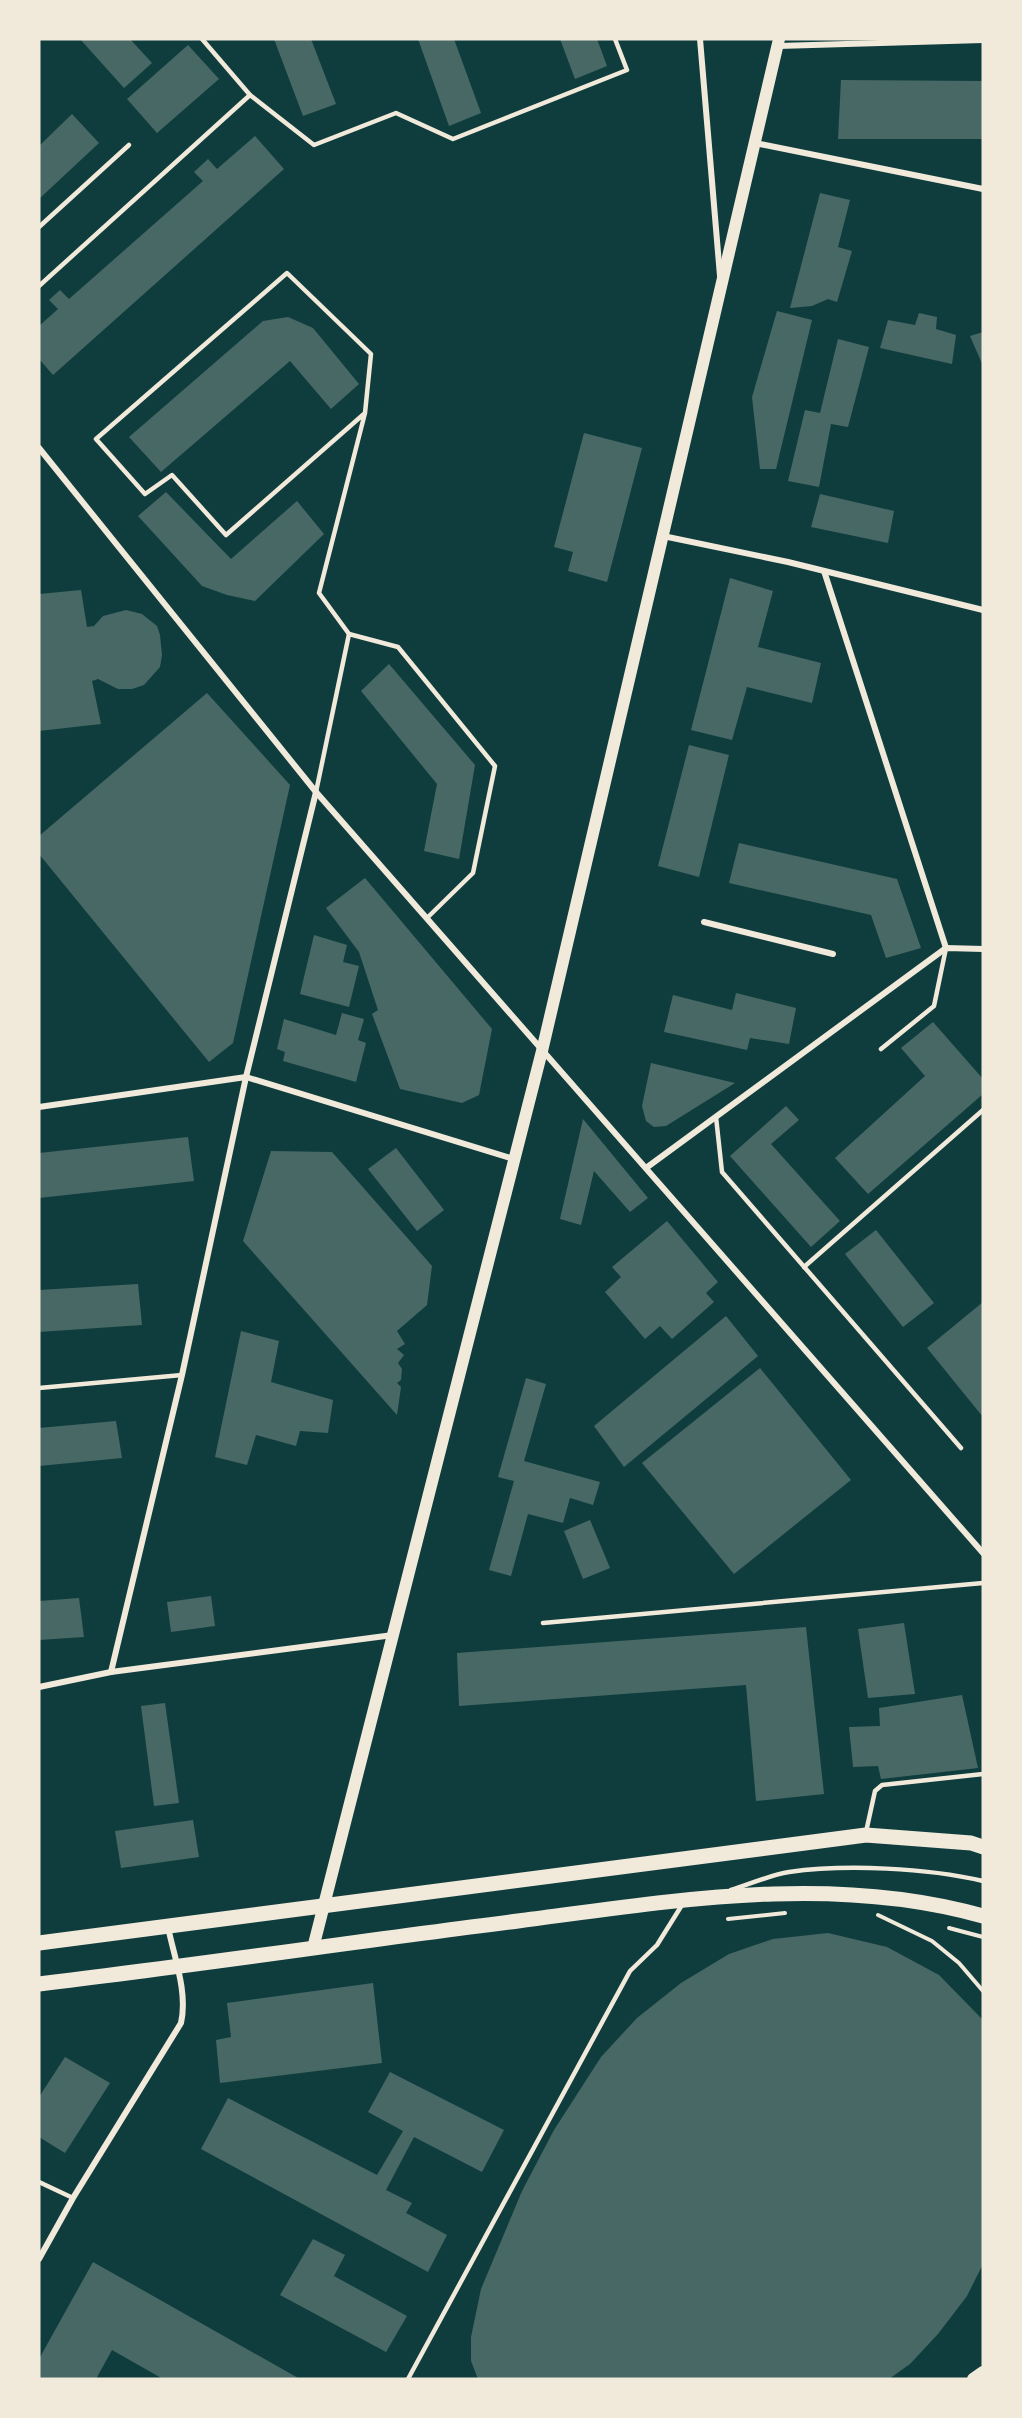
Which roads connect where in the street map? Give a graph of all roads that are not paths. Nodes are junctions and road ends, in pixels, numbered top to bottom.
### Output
1 (202, 39) edge
2 (615, 39) edge
3 (700, 39) edge
4 (983, 40) edge
5 (779, 42) edge
6 (250, 95) junction
7 (755, 143) junction
8 (129, 145) dead end
9 (983, 189) edge
10 (39, 227) edge
11 (39, 286) edge
12 (721, 288) junction
13 (365, 413) junction
14 (39, 448) edge
15 (663, 536) junction
16 (824, 571) junction
17 (983, 610) edge
18 (349, 634) junction
19 (316, 792) junction
20 (427, 918) junction
21 (704, 922) dead end
22 (946, 948) junction
23 (983, 949) edge
24 (834, 954) dead end
25 (881, 1049) dead end
26 (542, 1051) junction
27 (246, 1077) junction
28 (39, 1107) edge
29 (983, 1110) edge
30 (716, 1117) junction
31 (515, 1159) junction
32 (646, 1168) junction
33 (804, 1267) junction
34 (182, 1375) junction
35 (39, 1388) edge
36 (961, 1448) dead end
37 (983, 1553) edge
38 (983, 1583) edge
39 (543, 1623) dead end
40 (394, 1635) junction
41 (111, 1672) junction
42 (39, 1688) edge
43 (983, 1774) edge
44 (866, 1835) junction
45 (983, 1847) edge
46 (983, 1881) edge
47 (706, 1898) junction
48 (685, 1900) junction
49 (324, 1906) junction
50 (983, 1916) edge
51 (168, 1927) junction
52 (39, 1943) edge
53 (313, 1948) junction
54 (177, 1968) junction
55 (39, 1984) edge
56 (39, 2182) edge
57 (73, 2198) junction
58 (39, 2259) edge
59 (983, 2372) edge
60 (408, 2379) edge
61 (973, 2379) edge

1 - 6 lane
2 - 6 lane
3 - 12 street
4 - 5 street
5 - 7 main road
6 - 11 lane
7 - 9 street
7 - 12 main road
8 - 10 lane
12 - 15 main road
13 - 13 lane
13 - 18 lane
14 - 19 street
15 - 16 street
15 - 26 main road
16 - 17 street
16 - 22 street
18 - 19 lane
18 - 20 lane
19 - 20 street
19 - 27 street
20 - 26 street
21 - 24 street
22 - 23 street
22 - 25 lane
22 - 30 street
26 - 31 main road
26 - 32 street
27 - 28 street
27 - 31 street
27 - 34 street
29 - 33 lane
30 - 32 street
30 - 33 lane
31 - 40 main road
32 - 37 street
33 - 36 lane
34 - 35 lane
34 - 41 street
38 - 39 lane
40 - 41 street
40 - 49 main road
41 - 42 street
43 - 44 lane
44 - 45 main road
44 - 49 main road
46 - 47 lane
47 - 48 main road
47 - 50 main road
48 - 53 main road
48 - 60 lane
49 - 51 main road
49 - 53 main road
51 - 52 main road
51 - 54 street
53 - 54 main road
54 - 55 main road
54 - 57 street
56 - 57 lane
57 - 58 street
59 - 61 main road

